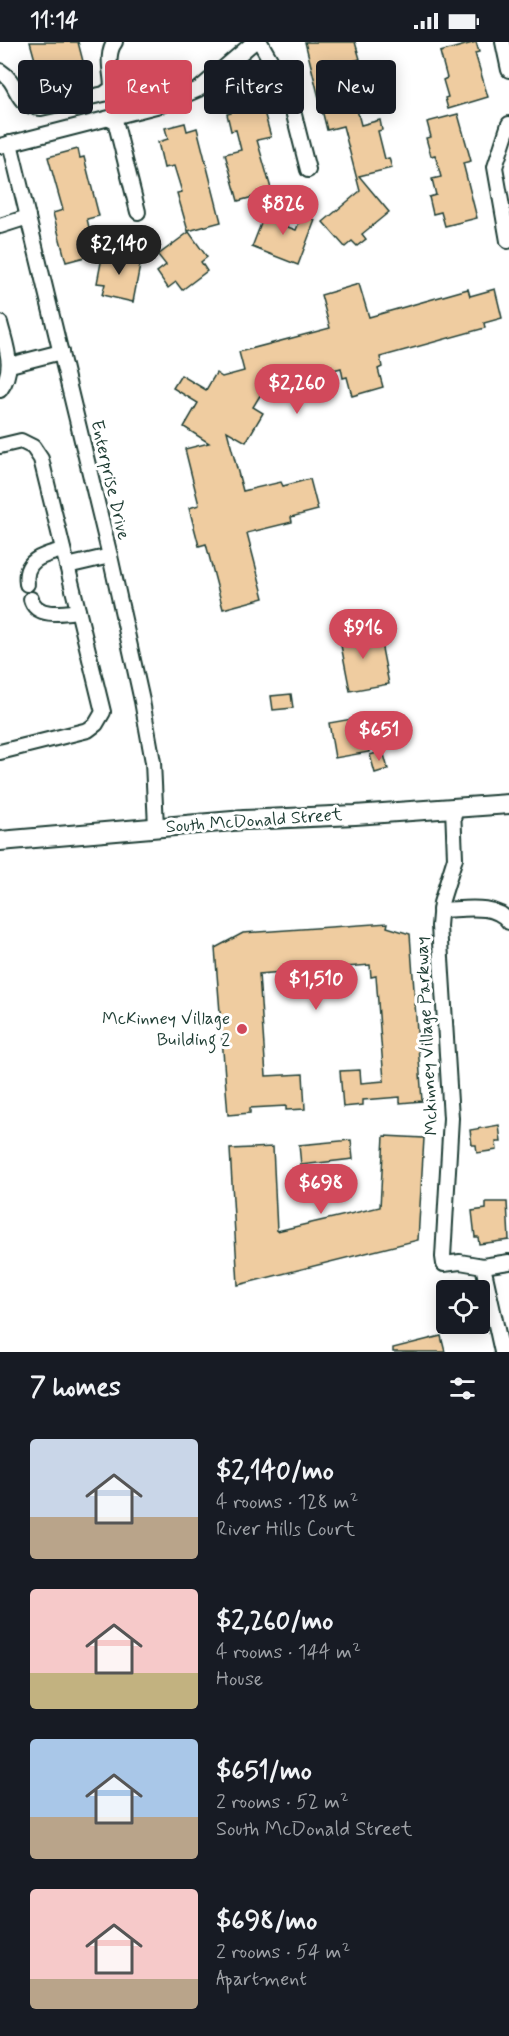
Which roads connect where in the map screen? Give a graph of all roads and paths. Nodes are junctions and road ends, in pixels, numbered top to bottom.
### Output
1 (115, 42) edge
2 (254, 42) edge
3 (260, 42) edge
4 (503, 42) edge
5 (509, 70) edge
6 (0, 71) edge
7 (114, 116) junction
8 (509, 124) edge
9 (5, 145) edge
10 (309, 170) dead end
11 (138, 212) dead end
12 (28, 217) junction
13 (0, 226) edge
14 (508, 241) edge
15 (0, 323) edge
16 (61, 352) junction
17 (10, 365) junction
18 (0, 390) edge
19 (0, 446) edge
20 (63, 550) junction
21 (110, 556) junction
22 (67, 566) junction
23 (27, 584) dead end
24 (31, 599) dead end
25 (78, 611) junction
26 (0, 752) edge
27 (509, 804) edge
28 (453, 808) junction
29 (156, 827) junction
30 (0, 841) edge
31 (440, 910) junction
32 (509, 922) edge
33 (509, 1262) edge
34 (483, 1266) junction
35 (502, 1352) edge

1 - 6 street
2 - 7 street
3 - 10 street
4 - 5 street
7 - 9 street
7 - 11 street
8 - 14 street
9 - 12 street, Enterprise Drive
12 - 13 street
12 - 16 street, Enterprise Drive
15 - 17 street
16 - 17 street
16 - 21 street, Enterprise Drive
17 - 18 street
19 - 20 street
20 - 22 street
20 - 23 street
21 - 22 street
21 - 29 street, Enterprise Drive
22 - 25 street
24 - 25 street
25 - 26 street
27 - 28 main road, South McDonald Street
28 - 29 main road, South McDonald Street
28 - 31 street, Mckinney Village Parkway
29 - 30 main road, South McDonald Street
31 - 32 street
31 - 34 street, Mckinney Village Parkway
33 - 34 street
34 - 35 street

